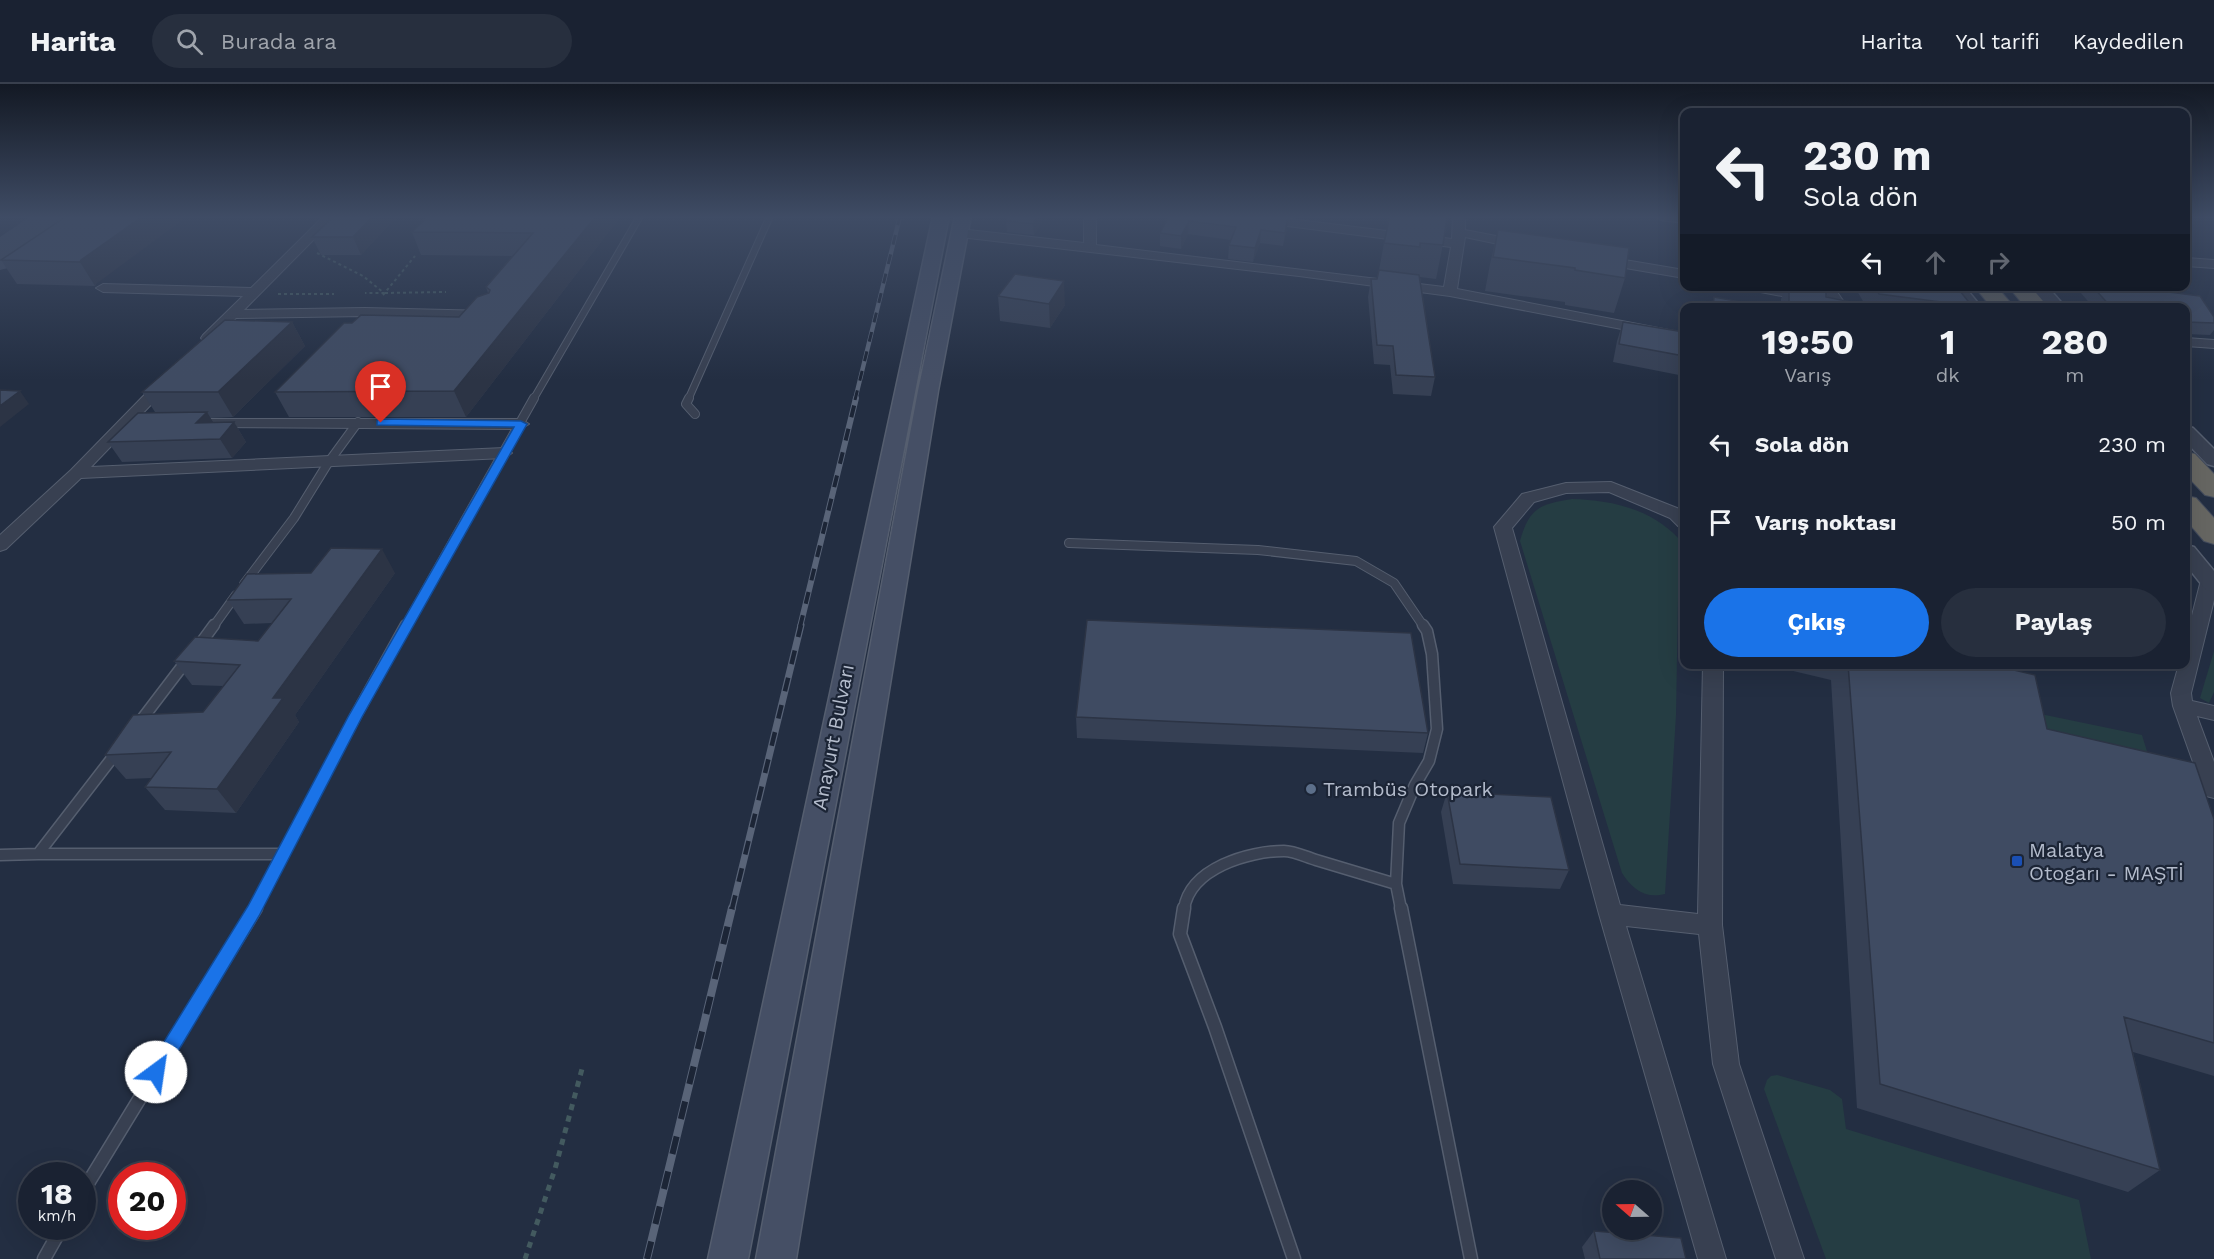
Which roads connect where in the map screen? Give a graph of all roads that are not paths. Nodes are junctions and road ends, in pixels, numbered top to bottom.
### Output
1 (274, 271) edge
2 (607, 271) edge
3 (746, 271) edge
4 (943, 271) edge
5 (946, 271) edge
6 (1281, 271) edge
7 (1453, 271) edge
8 (103, 288) dead end
9 (1774, 291) edge
10 (1959, 291) edge
11 (1989, 291) edge
12 (2023, 291) edge
13 (2042, 291) edge
14 (1450, 292) junction
15 (251, 293) junction
16 (1831, 303) edge
17 (1970, 303) edge
18 (1999, 303) edge
19 (2033, 303) edge
20 (2053, 303) edge
21 (230, 314) junction
22 (490, 315) edge
23 (1680, 336) edge
24 (2190, 342) edge
25 (2214, 344) edge
26 (196, 350) edge
27 (172, 375) edge
28 (695, 414) dead end
29 (358, 422) junction
30 (147, 424) edge
31 (194, 424) edge
32 (521, 424) junction
33 (124, 425) junction
34 (2190, 431) edge
35 (2214, 432) edge
36 (2190, 435) edge
37 (504, 453) junction
38 (2214, 460) edge
39 (328, 463) junction
40 (2190, 464) edge
41 (77, 473) junction
42 (2214, 489) edge
43 (2190, 508) edge
44 (1680, 518) edge
45 (2214, 534) edge
46 (1069, 543) dead end
47 (0, 545) edge
48 (2190, 557) edge
49 (2212, 583) edge
50 (2190, 656) edge
51 (1713, 669) edge
52 (2186, 669) edge
53 (2183, 706) junction
54 (2214, 713) edge
55 (132, 732) edge
56 (125, 742) edge
57 (2214, 790) edge
58 (38, 854) junction
59 (284, 854) junction
60 (0, 855) edge
61 (1396, 884) junction
62 (1611, 914) junction
63 (1710, 925) junction
64 (96, 1170) edge
65 (55, 1240) edge
66 (44, 1259) edge
67 (728, 1259) edge
68 (776, 1259) edge
69 (1294, 1259) edge
70 (1471, 1259) edge
71 (1712, 1259) edge
72 (1790, 1259) edge

1 - 15 street
2 - 32 lane
3 - 28 lane
4 - 67 main road, Anayurt Bulvarı
5 - 68 main road, Anayurt Bulvarı
6 - 14 street
7 - 14 street
8 - 15 street
9 - 16 street
10 - 17 street
11 - 18 highway
12 - 19 highway
13 - 20 street
14 - 23 street
15 - 21 street
21 - 22 street
21 - 26 street
24 - 25 street
27 - 33 street
29 - 31 street
29 - 32 street
29 - 39 lane
30 - 33 street
32 - 37 lane
33 - 41 street
34 - 35 street
36 - 38 street
37 - 39 street
37 - 59 lane
39 - 41 street
39 - 55 lane
40 - 42 highway
41 - 47 street
43 - 45 highway
44 - 62 street
46 - 61 lane
48 - 49 street
49 - 50 street
51 - 63 street
52 - 53 street
53 - 54 street
53 - 57 street
56 - 58 lane
58 - 59 lane
58 - 60 lane
59 - 64 lane
61 - 69 lane
61 - 70 lane
62 - 63 street
62 - 71 street
63 - 72 street
65 - 66 lane

